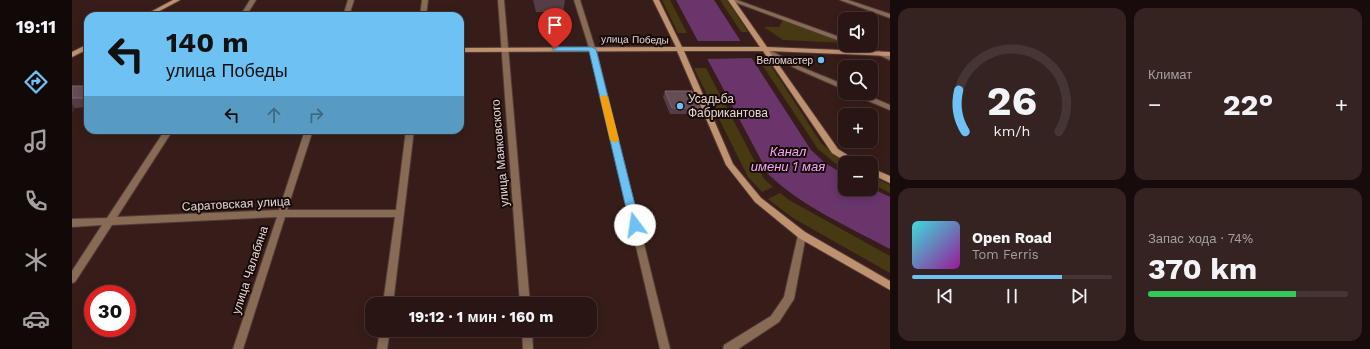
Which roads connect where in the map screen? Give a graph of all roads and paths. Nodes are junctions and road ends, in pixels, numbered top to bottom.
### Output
1 (177, 0) edge
2 (253, 0) edge
3 (351, 0) edge
4 (425, 0) edge
5 (501, 0) edge
6 (577, 0) edge
7 (656, 0) edge
8 (731, 0) edge
9 (843, 0) edge
10 (154, 12) edge
11 (246, 12) edge
12 (347, 12) edge
13 (424, 12) edge
14 (890, 16) edge
15 (838, 39) edge
16 (84, 48) edge
17 (504, 49) junction
18 (592, 49) junction
19 (764, 49) junction
20 (464, 50) edge
21 (680, 50) junction
22 (879, 53) junction
23 (84, 54) edge
24 (890, 54) edge
25 (72, 55) edge
26 (890, 58) edge
27 (838, 85) edge
28 (872, 100) edge
29 (890, 108) edge
30 (166, 134) edge
31 (308, 134) edge
32 (410, 134) edge
33 (844, 156) edge
34 (878, 174) edge
35 (890, 180) edge
36 (281, 213) junction
37 (400, 214) junction
38 (72, 223) edge
39 (108, 223) junction
40 (802, 235) junction
41 (72, 279) edge
42 (890, 286) edge
43 (389, 297) edge
44 (524, 297) edge
45 (384, 337) edge
46 (527, 337) edge
47 (238, 349) edge
48 (382, 349) edge
49 (528, 349) edge
50 (666, 349) edge
51 (728, 349) edge

1 - 10 main road
2 - 11 street
3 - 12 street
4 - 13 street
5 - 17 street, улица Маяковского
6 - 18 street
7 - 21 main road
8 - 15 street
8 - 19 main road
9 - 14 street
16 - 25 main road
17 - 18 main road, улица Победы
17 - 20 main road, улица Победы
17 - 44 street, улица Маяковского
18 - 21 main road, улица Победы
18 - 50 street
19 - 21 main road, улица Победы
19 - 22 main road, улица Победы
19 - 27 street
19 - 33 main road
21 - 40 main road
22 - 24 main road, улица Победы
22 - 26 street
23 - 25 main road
28 - 29 street
30 - 39 street
31 - 36 street, улица Чалабяна
32 - 37 street
34 - 35 main road
36 - 37 street, Саратовская улица
36 - 39 street, Саратовская улица
36 - 47 street, улица Чалабяна
37 - 43 street
38 - 39 street, Саратовская улица
39 - 41 street
40 - 42 main road
40 - 51 street
45 - 48 street
46 - 49 street

